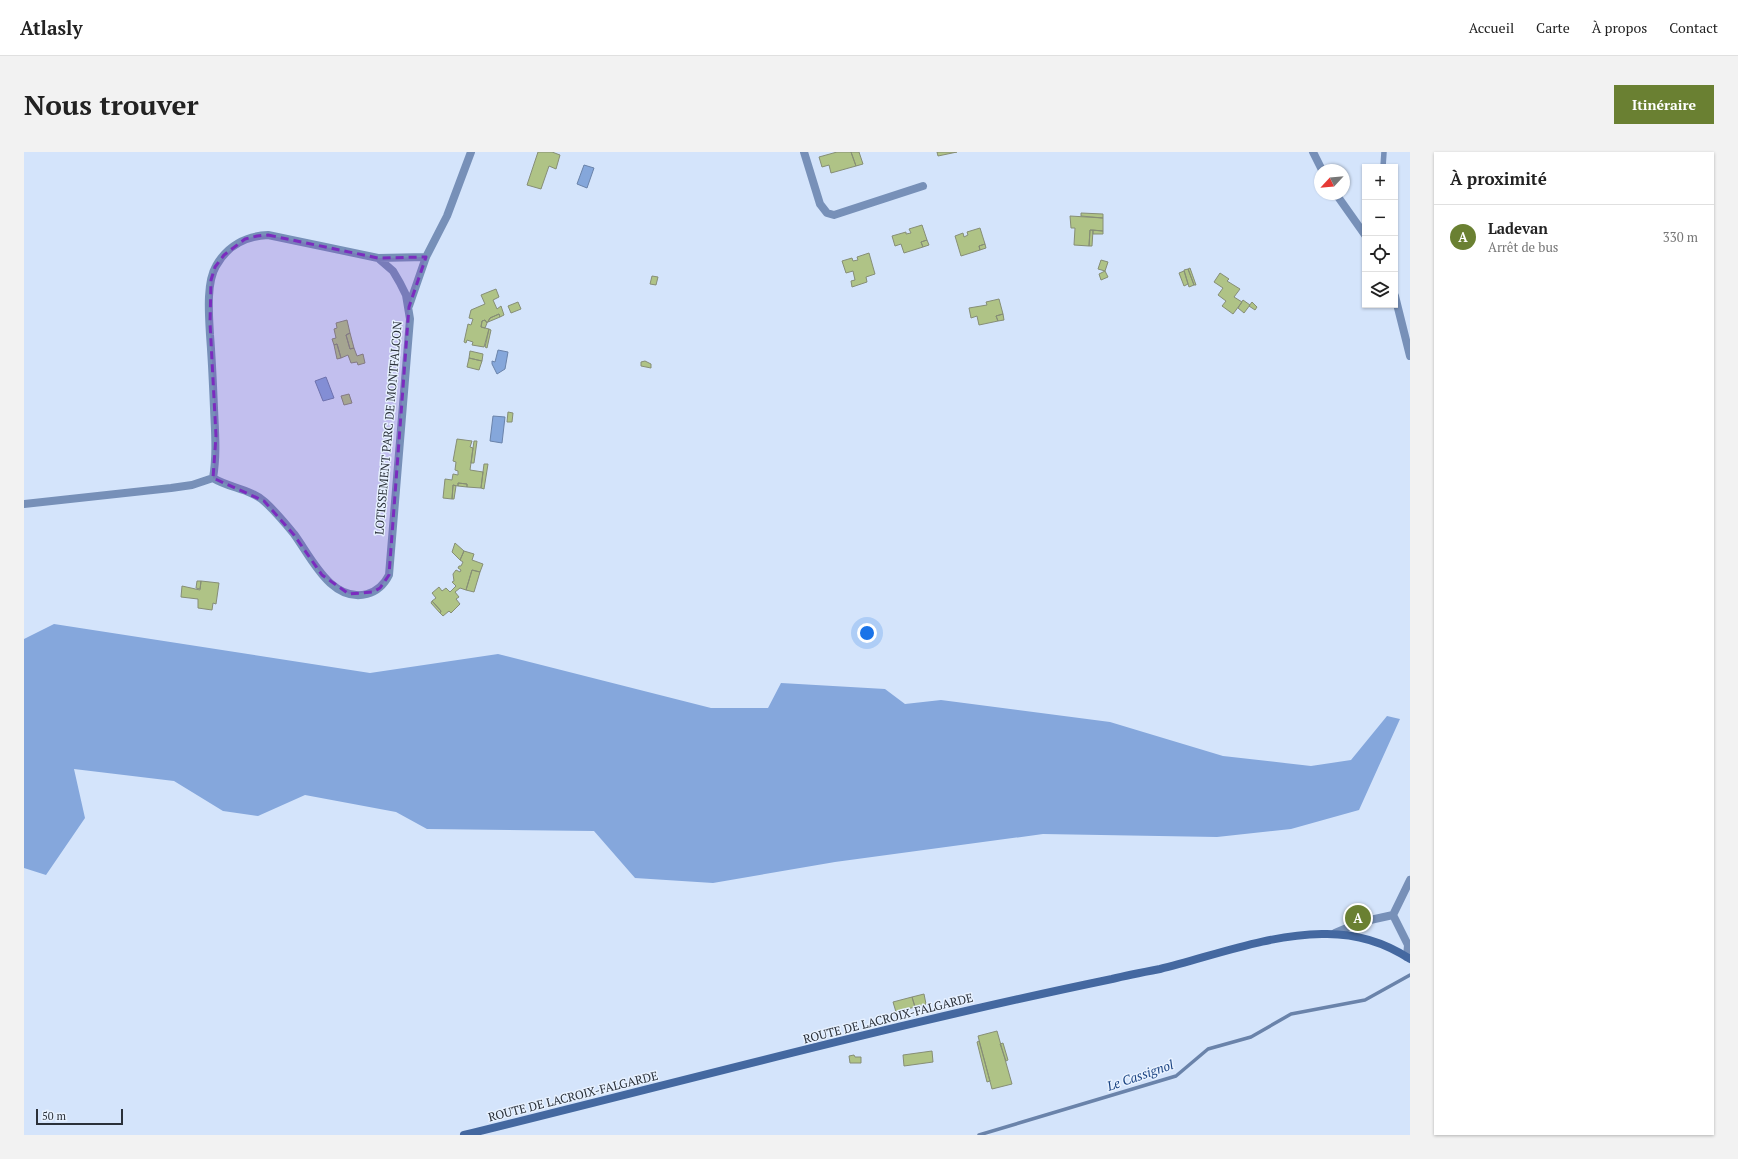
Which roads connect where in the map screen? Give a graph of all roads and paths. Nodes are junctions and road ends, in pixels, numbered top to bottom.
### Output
1 (472, 152) edge
2 (804, 152) edge
3 (1313, 152) edge
4 (1384, 152) edge
5 (1319, 164) edge
6 (1383, 164) edge
7 (923, 186) dead end
8 (1340, 200) edge
9 (1362, 231) edge
10 (426, 257) junction
11 (378, 258) junction
12 (409, 307) junction
13 (1398, 308) edge
14 (1410, 356) edge
15 (213, 478) junction
16 (24, 504) edge
17 (1410, 880) edge
18 (1393, 915) junction
19 (1336, 933) junction
20 (1408, 958) edge
21 (464, 1135) edge

1 - 10 street
2 - 7 street
3 - 5 street
4 - 6 lane
8 - 9 street
10 - 11 street
10 - 12 street
11 - 12 street, LOTISSEMENT PARC DE MONTFALCON
11 - 15 street
12 - 15 street, LOTISSEMENT PARC DE MONTFALCON
13 - 14 street
15 - 16 street
17 - 18 street
18 - 19 street
18 - 20 street
19 - 20 main road, ROUTE DE LACROIX-FALGARDE
19 - 21 main road, ROUTE DE LACROIX-FALGARDE

